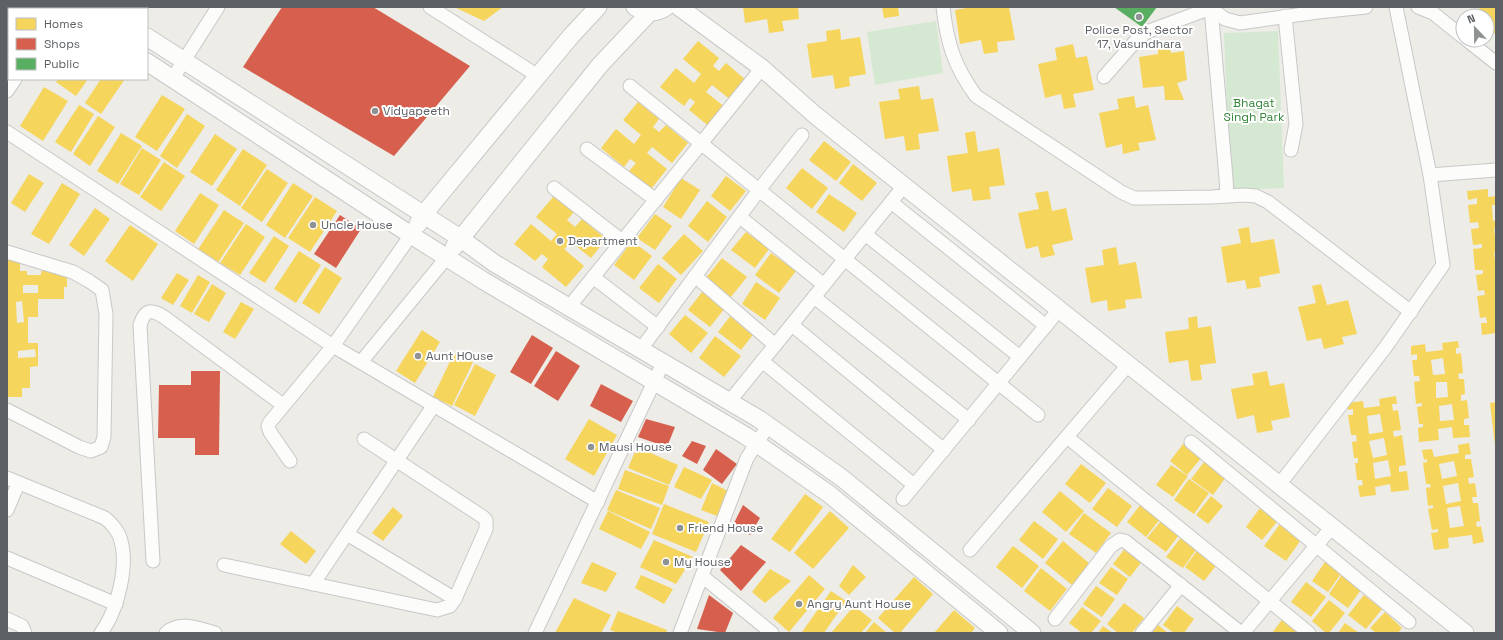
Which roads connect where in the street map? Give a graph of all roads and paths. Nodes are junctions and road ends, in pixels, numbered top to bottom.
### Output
1 (101, 7) edge
2 (218, 7) edge
3 (430, 7) edge
4 (598, 7) edge
5 (666, 7) edge
6 (679, 7) edge
7 (943, 7) edge
8 (1366, 7) edge
9 (1396, 7) edge
10 (1418, 7) edge
11 (106, 8) edge
12 (1210, 8) edge
13 (1318, 9) edge
14 (642, 10) edge
15 (1285, 16) junction
16 (1455, 31) edge
17 (148, 38) edge
18 (1477, 48) edge
19 (184, 60) junction
20 (148, 63) edge
21 (1496, 63) edge
22 (762, 68) junction
23 (538, 76) junction
24 (1104, 77) dead end
25 (173, 78) junction
26 (14, 80) edge
27 (630, 86) dead end
28 (7, 91) edge
29 (7, 132) edge
30 (802, 135) dead end
31 (701, 143) junction
32 (587, 149) dead end
33 (1291, 150) dead end
34 (1496, 170) edge
35 (1430, 175) junction
36 (904, 186) junction
37 (554, 188) dead end
38 (759, 190) junction
39 (1227, 196) junction
40 (656, 200) junction
41 (891, 202) junction
42 (423, 215) junction
43 (740, 217) junction
44 (866, 234) junction
45 (411, 235) junction
46 (460, 238) junction
47 (622, 241) junction
48 (7, 252) edge
49 (447, 257) junction
50 (845, 258) junction
51 (695, 276) junction
52 (593, 277) junction
53 (824, 285) junction
54 (814, 297) junction
55 (569, 307) junction
56 (1411, 312) junction
57 (792, 325) junction
58 (658, 327) junction
59 (775, 345) junction
60 (333, 346) junction
61 (641, 349) junction
62 (1020, 357) junction
63 (762, 361) junction
64 (361, 362) junction
65 (663, 363) junction
66 (1128, 365) junction
67 (654, 382) junction
68 (999, 383) junction
69 (729, 402) junction
70 (283, 405) junction
71 (434, 405) junction
72 (7, 410) edge
73 (1038, 415) dead end
74 (969, 420) junction
75 (768, 426) junction
76 (1067, 437) junction
77 (364, 439) dead end
78 (1191, 442) dead end
79 (756, 444) junction
80 (944, 450) junction
81 (290, 461) dead end
82 (397, 461) junction
83 (12, 481) edge
84 (914, 485) junction
85 (1279, 485) junction
86 (903, 499) dead end
87 (598, 502) junction
88 (7, 510) edge
89 (1332, 527) junction
90 (347, 534) junction
91 (1317, 544) junction
92 (970, 550) dead end
93 (7, 558) edge
94 (153, 561) dead end
95 (224, 565) dead end
96 (702, 576) junction
97 (313, 584) junction
98 (1181, 585) junction
99 (455, 599) junction
100 (1270, 601) junction
101 (116, 604) junction
102 (7, 619) edge
103 (1055, 619) dead end
104 (1409, 622) dead end
105 (25, 633) edge
106 (102, 633) edge
107 (166, 633) edge
108 (216, 633) edge
109 (535, 633) edge
110 (680, 633) edge
111 (772, 633) edge
112 (999, 633) edge
113 (1032, 633) edge
114 (1142, 633) edge
115 (1242, 633) edge
116 (1309, 633) edge
117 (1465, 633) edge

1 - 11 street
2 - 19 street
3 - 23 street
4 - 23 street
5 - 14 street
6 - 22 street
7 - 39 street
8 - 13 street
9 - 35 street
10 - 16 street
12 - 15 street
12 - 24 street
12 - 39 street
13 - 15 street
14 - 46 street
15 - 33 street
17 - 19 street
18 - 21 street
19 - 25 street
19 - 42 street
20 - 25 street
22 - 31 street
22 - 36 street
23 - 42 street
25 - 45 street
26 - 28 street
27 - 31 street
29 - 60 street
30 - 38 street
31 - 38 street
31 - 40 street
32 - 40 street
34 - 35 street
35 - 56 street
36 - 41 street
36 - 66 street
37 - 47 street
38 - 43 street
38 - 50 street
39 - 56 street
40 - 47 street
41 - 44 street
41 - 62 street
42 - 45 street
42 - 46 street
43 - 51 street
43 - 53 street
44 - 50 street
44 - 62 street
45 - 49 street
45 - 60 street
46 - 49 street
46 - 55 street
47 - 52 street
48 - 72 street
49 - 64 street
49 - 67 street
50 - 53 street
50 - 68 street
51 - 58 street
51 - 59 street
52 - 55 street
52 - 58 street
53 - 54 street
54 - 57 street
54 - 74 street
55 - 61 street
56 - 85 street
57 - 59 street
57 - 80 street
58 - 61 street
59 - 63 street
60 - 64 street
60 - 70 street
61 - 65 street
62 - 68 street
63 - 69 street
63 - 84 street
64 - 71 street
65 - 67 street
65 - 69 street
66 - 76 street
66 - 85 street
67 - 79 street
67 - 87 street
68 - 73 street
68 - 74 street
69 - 75 street
70 - 81 street
70 - 94 street
71 - 82 street
71 - 87 street
74 - 80 street
75 - 79 street
75 - 113 street
76 - 92 street
76 - 100 street
77 - 82 street
78 - 91 street
79 - 96 street
79 - 112 street
80 - 84 street
82 - 90 street
82 - 99 street
83 - 88 street
83 - 101 street
84 - 86 street
85 - 89 street
87 - 109 street
89 - 91 street
89 - 117 street
90 - 97 street
90 - 99 street
91 - 100 street
91 - 104 street
93 - 101 street
95 - 97 street
96 - 110 street
96 - 111 street
97 - 99 street
98 - 103 street
98 - 114 street
98 - 115 street
100 - 115 street
100 - 116 street
101 - 106 street
102 - 105 street
107 - 108 street

